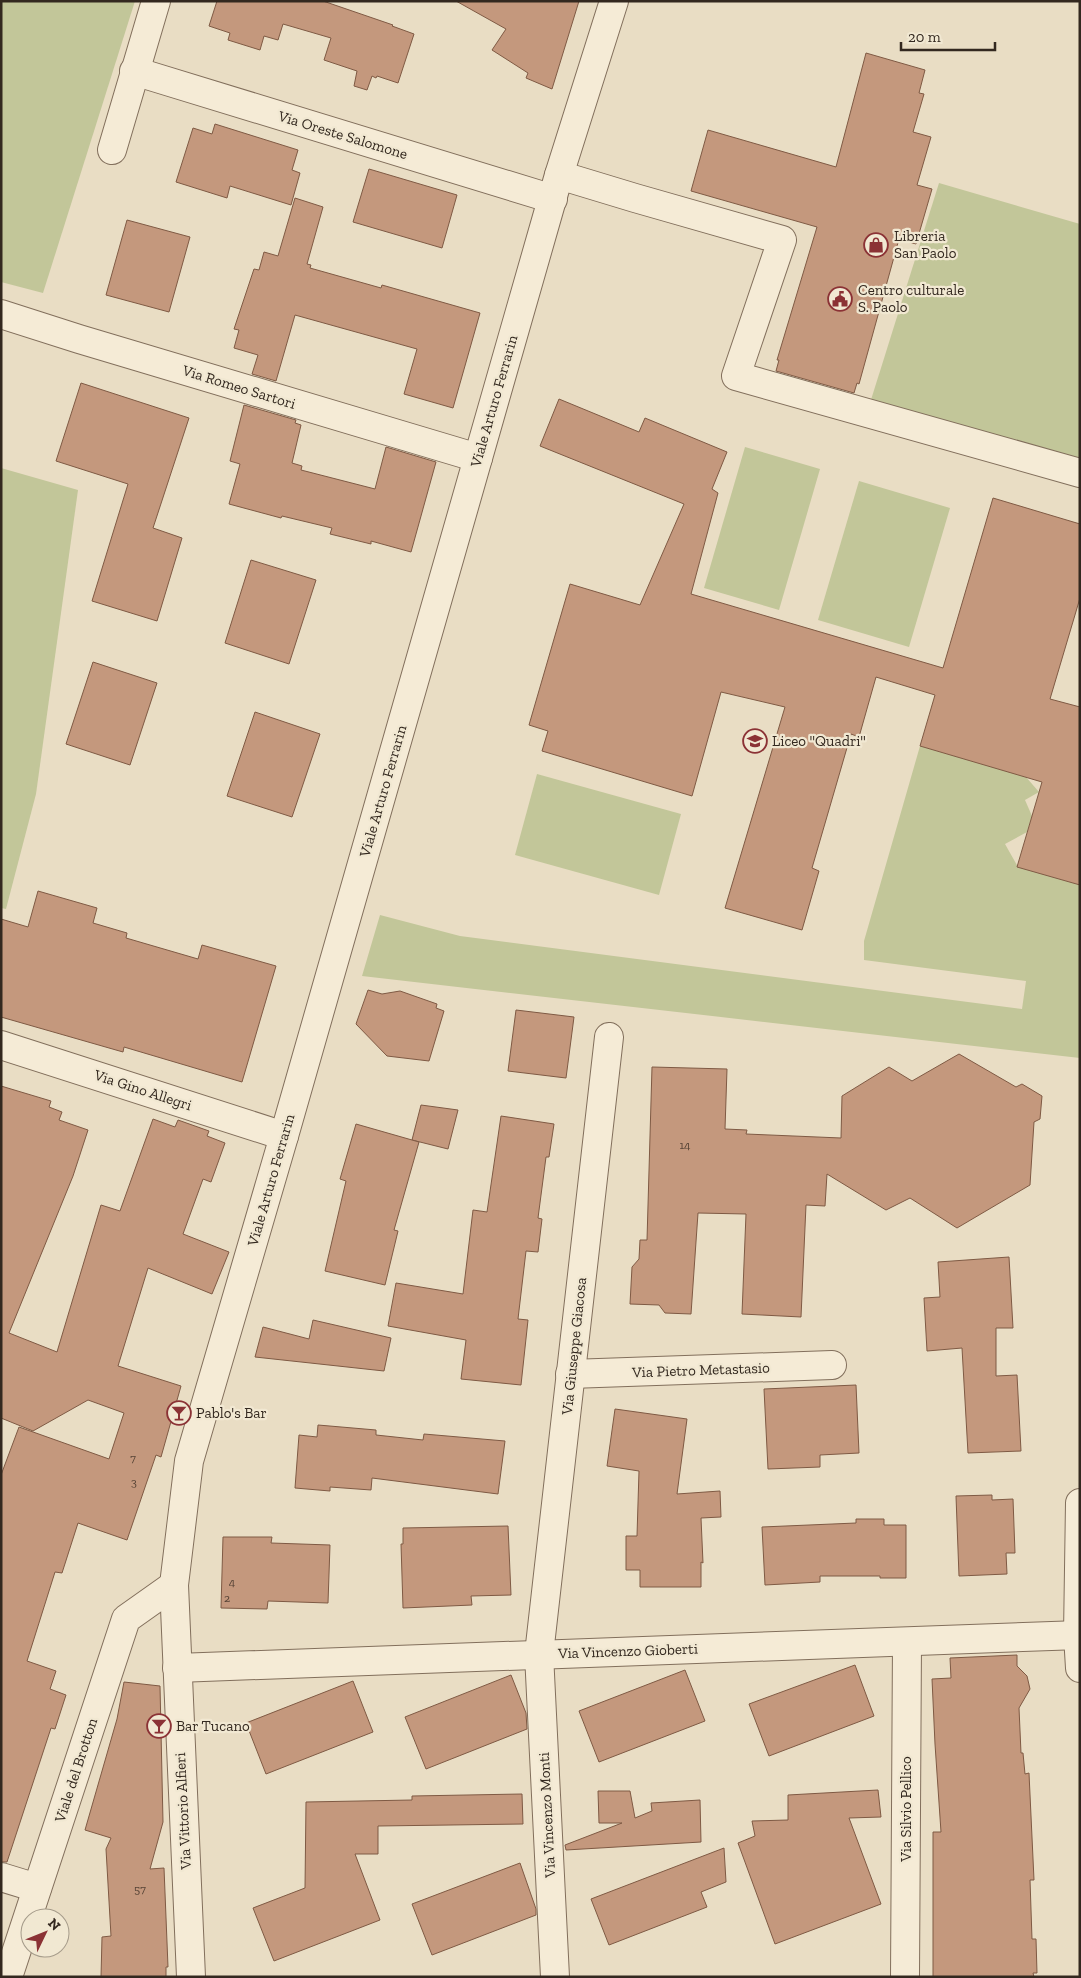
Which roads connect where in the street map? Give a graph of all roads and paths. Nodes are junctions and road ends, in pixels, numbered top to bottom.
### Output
1 (156, 1) edge
2 (614, 1) edge
3 (134, 72) junction
4 (112, 150) dead end
5 (556, 187) junction
6 (1, 314) edge
7 (478, 458) junction
8 (1080, 473) edge
9 (609, 1038) dead end
10 (1, 1045) edge
11 (284, 1136) junction
12 (832, 1366) dead end
13 (570, 1374) junction
14 (1080, 1503) edge
15 (174, 1585) junction
16 (1079, 1635) edge
17 (907, 1642) junction
18 (539, 1654) junction
19 (177, 1668) junction
20 (1080, 1668) edge
21 (1, 1876) edge
22 (37, 1888) junction
23 (8, 1977) edge
24 (191, 1977) edge
25 (555, 1977) edge
26 (905, 1977) edge

1 - 3 street
2 - 5 street, Viale Arturo Ferrarin
3 - 4 street
3 - 5 street, Via Oreste Salomone
5 - 7 street, Viale Arturo Ferrarin
5 - 8 street, Via Oreste Salomone
6 - 7 street, Via Romeo Sartori
7 - 11 street, Viale Arturo Ferrarin
9 - 13 street, Via Giuseppe Giacosa
10 - 11 street, Via Gino Allegri
11 - 15 street, Viale Arturo Ferrarin
12 - 13 street, Via Pietro Metastasio
13 - 18 street, Via Giuseppe Giacosa
14 - 16 street
15 - 19 street, Via Vittorio Alfieri
15 - 22 street, Viale del Brotton
16 - 17 street, Via Vincenzo Gioberti
16 - 20 street
17 - 18 street, Via Vincenzo Gioberti
17 - 26 street, Via Silvio Pellico
18 - 19 street, Via Vincenzo Gioberti
18 - 25 street, Via Vincenzo Monti
19 - 24 street, Via Vittorio Alfieri
21 - 22 street
22 - 23 street, Viale del Brotton

